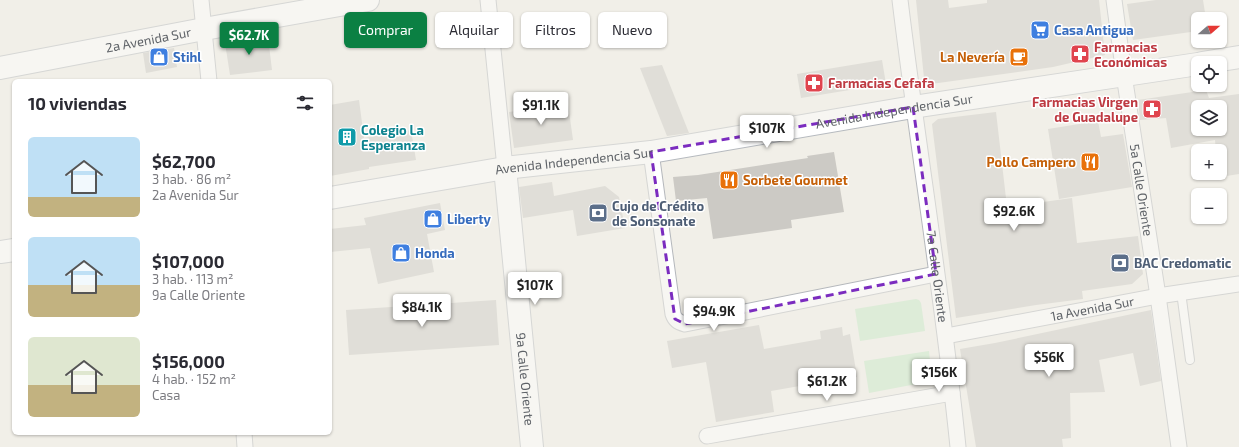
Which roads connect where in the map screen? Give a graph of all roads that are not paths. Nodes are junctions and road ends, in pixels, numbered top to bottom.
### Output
1 (201, 0) edge
2 (368, 0) edge
3 (488, 0) edge
4 (900, 0) edge
5 (1114, 0) edge
6 (204, 29) junction
7 (1239, 57) edge
8 (1227, 59) edge
9 (1191, 65) edge
10 (0, 68) edge
11 (1124, 75) junction
12 (210, 79) edge
13 (913, 107) junction
14 (651, 152) junction
15 (505, 168) junction
16 (332, 198) edge
17 (12, 250) edge
18 (0, 252) edge
19 (936, 274) junction
20 (1239, 284) edge
21 (1180, 292) junction
22 (1158, 296) junction
23 (946, 336) junction
24 (1190, 360) dead end
25 (952, 394) junction
26 (244, 435) edge
27 (707, 436) dead end
28 (245, 447) edge
29 (532, 447) edge
30 (958, 447) edge
31 (1179, 447) edge

1 - 6 street
2 - 6 main road, 2a Avenida Sur
3 - 15 street
4 - 13 street, 7a Calle Oriente
5 - 11 street, 5a Calle Oriente
6 - 10 main road, 2a Avenida Sur
6 - 12 street
7 - 8 main road
9 - 11 main road, Avenida Independencia Sur
11 - 13 main road, Avenida Independencia Sur
11 - 22 street, 5a Calle Oriente
13 - 14 main road, Avenida Independencia Sur
13 - 19 street, 7a Calle Oriente
14 - 15 main road, Avenida Independencia Sur
14 - 19 street
15 - 16 main road, Avenida Independencia Sur
15 - 29 main road, 9a Calle Oriente
17 - 18 main road
19 - 23 street, 7a Calle Oriente
20 - 21 street, 1a Avenida Sur
21 - 22 street, 1a Avenida Sur
21 - 24 lane
22 - 23 street, 1a Avenida Sur
22 - 31 street, 5a Calle Oriente
23 - 25 street, 7a Calle Oriente
25 - 27 street
25 - 30 street, 7a Calle Oriente
26 - 28 street

